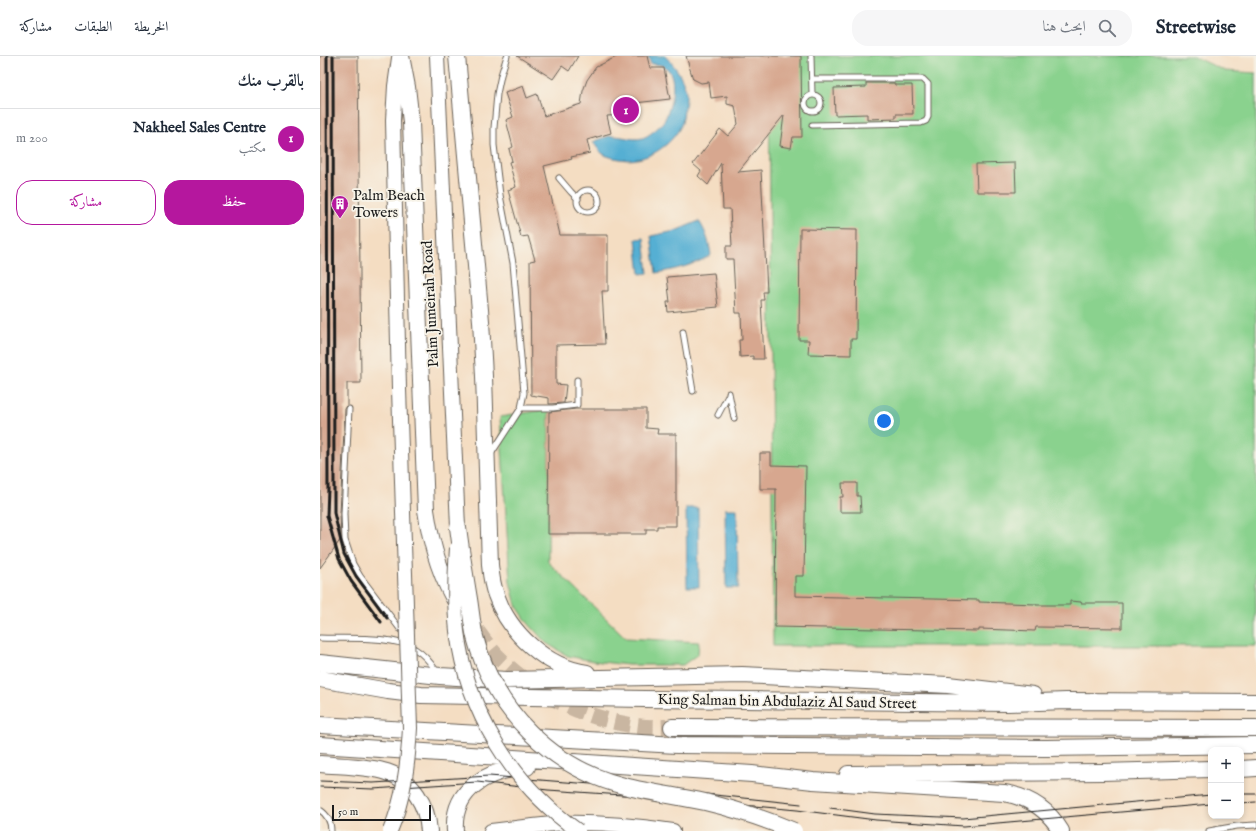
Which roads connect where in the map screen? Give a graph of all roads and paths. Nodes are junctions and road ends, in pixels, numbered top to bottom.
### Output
1 (400, 56) edge
2 (437, 56) edge
3 (457, 56) edge
4 (507, 56) edge
5 (811, 56) edge
6 (812, 79) junction
7 (812, 94) dead end
8 (812, 125) dead end
9 (559, 178) dead end
10 (578, 198) junction
11 (683, 332) dead end
12 (578, 380) dead end
13 (693, 391) dead end
14 (521, 408) junction
15 (349, 409) dead end
16 (718, 415) dead end
17 (734, 418) dead end
18 (487, 460) junction
19 (458, 527) junction
20 (477, 631) tunnel mouth
21 (320, 638) edge
22 (414, 648) junction
23 (320, 663) edge
24 (440, 676) junction
25 (622, 677) junction
26 (320, 678) edge
27 (1066, 701) junction
28 (1256, 702) edge
29 (320, 726) edge
30 (672, 727) tunnel mouth
31 (1256, 728) edge
32 (320, 745) edge
33 (1256, 745) edge
34 (577, 763) junction
35 (320, 764) edge
36 (1256, 768) edge
37 (1208, 769) edge
38 (1244, 769) edge
39 (752, 774) junction
40 (320, 810) edge
41 (1256, 825) edge
42 (1237, 829) edge
43 (331, 831) edge
44 (390, 831) edge
45 (429, 831) edge
46 (456, 831) edge
47 (491, 831) edge
48 (578, 831) edge
49 (673, 831) edge
50 (794, 831) edge
51 (1061, 831) edge
52 (1209, 831) edge

1 - 20 main road
1 - 44 main road, bridge
2 - 19 main road, Palm Jumeirah Road
3 - 18 main road
4 - 14 lane
5 - 6 lane
6 - 7 lane
6 - 8 lane
9 - 10 lane
10 - 10 lane
11 - 13 lane
12 - 14 lane
14 - 18 lane
15 - 22 lane
16 - 17 lane
18 - 25 main road
19 - 48 main road, Palm Jumeirah Road, bridge
19 - 50 main road, bridge
21 - 22 lane
22 - 24 lane
23 - 24 main road
24 - 25 main road
25 - 27 main road
26 - 27 main road, King Salman bin Abdulaziz Al Saud Street
27 - 28 main road, King Salman bin Abdulaziz Al Saud Street
29 - 33 main road
30 - 31 main road
32 - 34 main road
34 - 39 main road
34 - 46 main road
35 - 45 main road
36 - 38 main road
37 - 39 main road
39 - 51 main road
40 - 43 lane
41 - 42 lane
42 - 52 lane
47 - 49 main road

